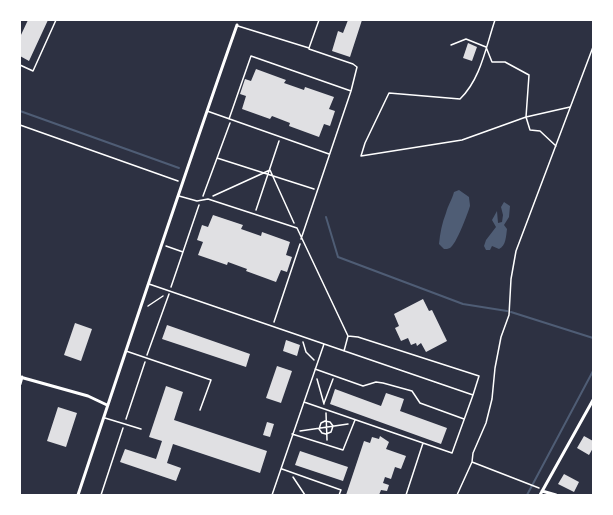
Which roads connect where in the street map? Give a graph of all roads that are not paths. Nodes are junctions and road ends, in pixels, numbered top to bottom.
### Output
1 (56, 20) edge
2 (319, 20) edge
3 (237, 25) joint
4 (308, 48) junction
5 (20, 65) edge
6 (351, 90) junction
7 (207, 111) junction
8 (230, 120) junction
9 (329, 154) junction
10 (177, 196) junction
11 (301, 239) junction
12 (149, 284) junction
13 (348, 336) junction
14 (324, 344) junction
15 (126, 351) junction
16 (344, 351) junction
17 (315, 369) junction
18 (21, 377) edge
19 (20, 384) edge
20 (473, 394) junction
21 (593, 400) edge
22 (304, 402) junction
23 (107, 405) junction
24 (200, 410) dead end
25 (103, 417) junction
26 (354, 419) junction
27 (464, 419) junction
28 (141, 429) dead end
29 (292, 434) junction
30 (423, 443) junction
31 (282, 468) junction
32 (542, 491) junction
33 (78, 495) edge
34 (272, 495) edge
35 (339, 495) edge
36 (406, 495) edge
37 (540, 495) edge
38 (556, 495) edge

1 - 5 lane
2 - 4 lane
3 - 4 lane
3 - 7 street
4 - 6 lane
6 - 8 lane
6 - 9 lane
7 - 8 lane
7 - 10 street
8 - 9 lane
9 - 11 lane
10 - 11 lane
10 - 12 street
11 - 13 lane
12 - 14 lane
12 - 15 street
13 - 16 lane
13 - 20 lane
14 - 16 lane
14 - 17 lane
15 - 23 street
15 - 24 lane
16 - 20 lane
17 - 22 lane
17 - 27 lane
18 - 19 street
18 - 23 street
20 - 27 lane
21 - 32 street
22 - 26 lane
22 - 29 lane
23 - 25 street
25 - 28 lane
25 - 33 street
26 - 29 lane
26 - 30 lane
27 - 30 lane
29 - 31 lane
30 - 36 lane
31 - 34 lane
31 - 35 lane
32 - 37 street
32 - 38 street

